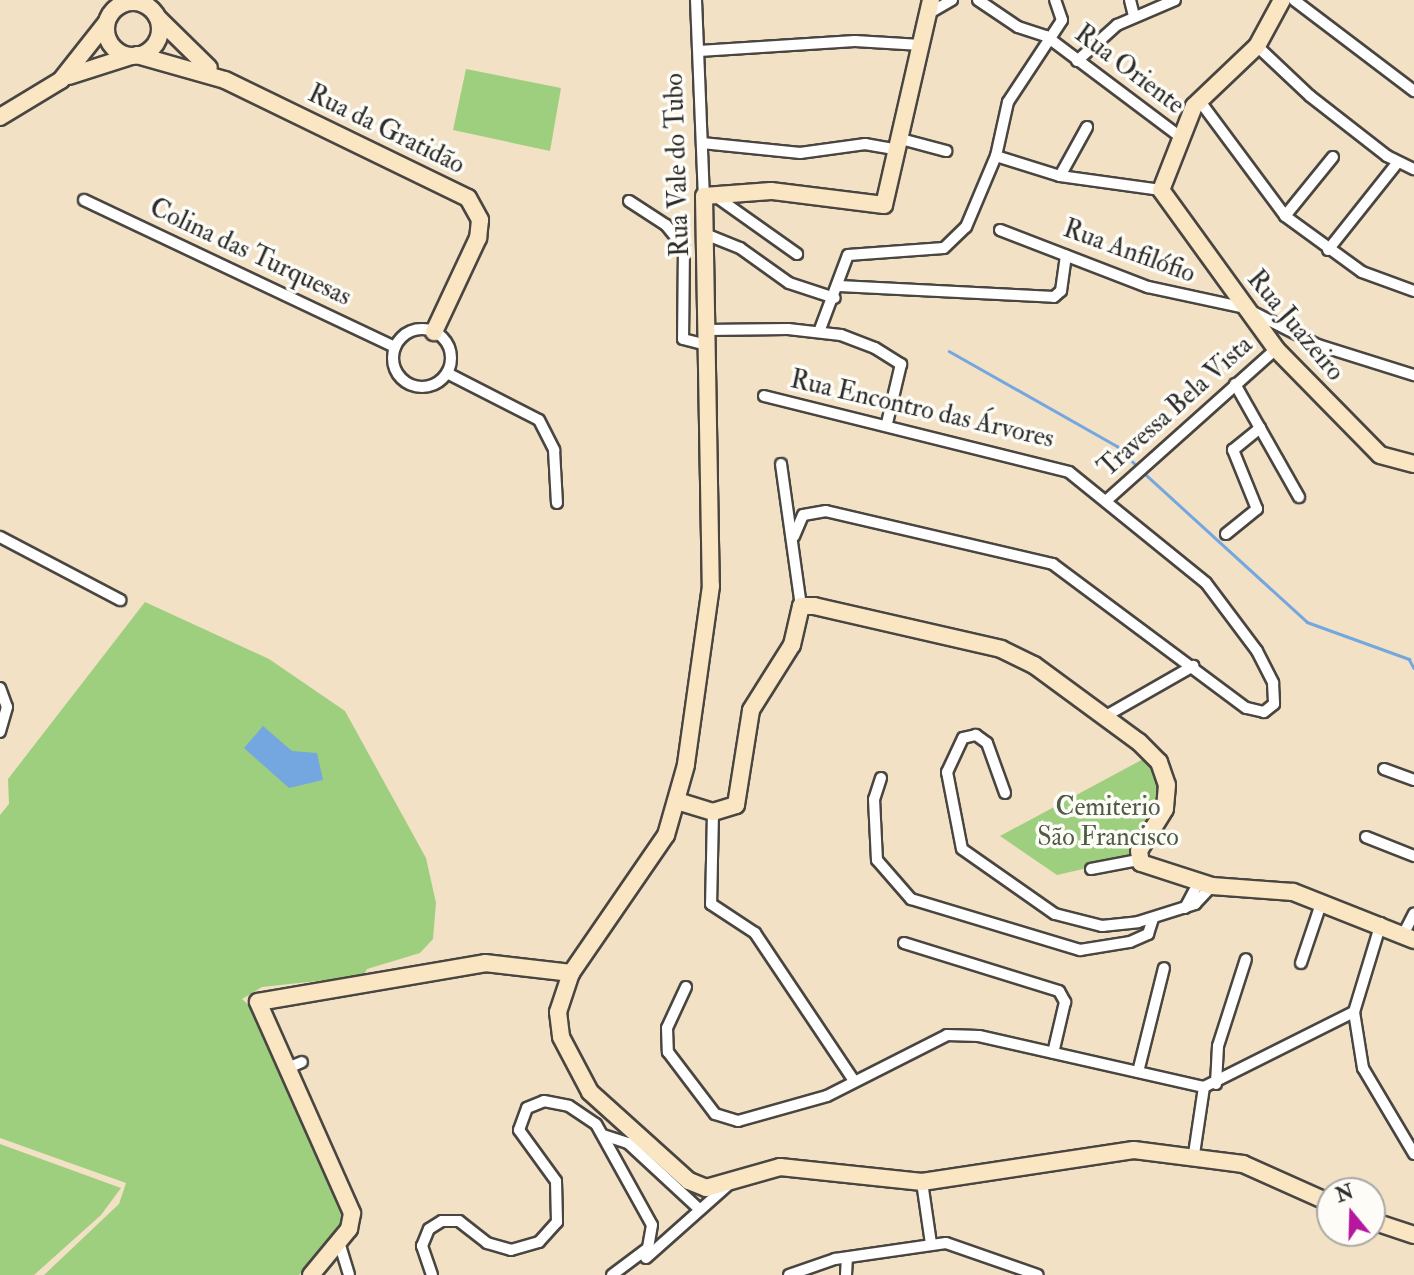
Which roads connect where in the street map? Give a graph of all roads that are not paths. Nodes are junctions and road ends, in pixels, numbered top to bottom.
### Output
1 (115, 0) edge
2 (696, 0) edge
3 (951, 0) edge
4 (978, 0) edge
5 (1055, 0) edge
6 (1130, 0) edge
7 (1175, 0) edge
8 (1282, 0) edge
9 (1294, 0) edge
10 (932, 5) edge
11 (153, 10) edge
12 (1134, 16) junction
13 (108, 20) junction
14 (1046, 36) junction
15 (921, 46) junction
16 (1257, 46) junction
17 (699, 51) junction
18 (134, 55) junction
19 (1077, 61) junction
20 (61, 80) junction
21 (225, 80) junction
22 (1412, 87) edge
23 (1199, 100) junction
24 (0, 117) edge
25 (1087, 127) dead end
26 (1179, 136) junction
27 (702, 143) junction
28 (900, 144) junction
29 (946, 151) dead end
30 (996, 156) junction
31 (1334, 157) dead end
32 (1398, 162) junction
33 (1414, 169) edge
34 (1060, 176) junction
35 (1161, 190) junction
36 (711, 197) junction
37 (85, 200) dead end
38 (629, 201) dead end
39 (1285, 216) junction
40 (1000, 230) dead end
41 (705, 234) junction
42 (1328, 250) junction
43 (797, 254) dead end
44 (1066, 254) junction
45 (839, 286) junction
46 (1414, 291) edge
47 (835, 298) junction
48 (1245, 308) junction
49 (434, 332) junction
50 (819, 332) junction
51 (706, 337) junction
52 (395, 347) junction
53 (1276, 349) junction
54 (447, 373) junction
55 (1414, 376) edge
56 (1235, 384) junction
57 (764, 396) dead end
58 (887, 423) junction
59 (1260, 428) junction
60 (780, 464) dead end
61 (1414, 464) edge
62 (1299, 497) dead end
63 (1107, 500) junction
64 (557, 503) dead end
65 (1226, 534) dead end
66 (794, 536) junction
67 (0, 537) edge
68 (120, 600) dead end
69 (801, 606) junction
70 (1193, 666) junction
71 (0, 688) edge
72 (1104, 718) junction
73 (0, 732) edge
74 (1384, 769) dead end
75 (881, 778) dead end
76 (1414, 780) edge
77 (1005, 793) dead end
78 (684, 803) junction
79 (713, 812) junction
80 (1366, 836) dead end
81 (1414, 856) edge
82 (1139, 860) junction
83 (1091, 869) dead end
84 (1205, 884) junction
85 (1322, 901) junction
86 (1414, 913) edge
87 (1153, 919) junction
88 (1381, 923) junction
89 (1409, 936) edge
90 (904, 943) dead end
91 (1246, 959) dead end
92 (1301, 963) dead end
93 (1164, 968) dead end
94 (571, 973) junction
95 (686, 987) dead end
96 (1354, 1012) junction
97 (1053, 1052) junction
98 (1138, 1072) junction
99 (854, 1081) junction
100 (1210, 1086) junction
101 (603, 1135) junction
102 (1194, 1154) junction
103 (1414, 1154) edge
104 (922, 1182) junction
105 (727, 1186) junction
106 (1316, 1196) edge
107 (700, 1210) junction
108 (1386, 1226) edge
109 (1414, 1236) edge
110 (931, 1244) junction
111 (341, 1245) junction
112 (846, 1258) junction
113 (311, 1275) edge
114 (349, 1275) edge
115 (432, 1275) edge
116 (612, 1275) edge
117 (624, 1275) edge
118 (789, 1275) edge
119 (846, 1275) edge
120 (1038, 1275) edge

1 - 13 main road
2 - 17 street, Rua Vale do Tubo
3 - 10 street
4 - 14 street, Rua Oriente
5 - 14 street
6 - 12 street
7 - 12 street
8 - 16 main road
9 - 22 street
10 - 15 main road
11 - 13 main road
11 - 18 main road
11 - 21 main road, Rua da Gratidão
12 - 19 street
13 - 18 main road
13 - 20 main road
14 - 19 street, Rua Oriente
14 - 30 street
15 - 17 street
15 - 28 main road
16 - 23 main road
16 - 32 street
17 - 27 street, Rua Vale do Tubo
18 - 20 main road
18 - 21 main road, Rua da Gratidão
19 - 26 street, Rua Oriente
20 - 24 main road
21 - 49 main road, Rua da Gratidão
23 - 26 main road
23 - 39 street
25 - 34 street
26 - 35 main road
27 - 28 street
27 - 36 street, Rua Vale do Tubo
28 - 29 street
28 - 36 main road
30 - 34 street
30 - 45 street
31 - 39 street
32 - 33 street
32 - 42 street
34 - 35 street
35 - 48 main road, Rua Juazeiro
36 - 41 main road, Rua Vale do Tubo
36 - 43 street
37 - 52 street, Colina das Turquesas
38 - 51 street
39 - 42 street
40 - 44 street, Rua Anfilófio
41 - 47 street
41 - 51 main road, Rua Vale do Tubo
42 - 46 street
44 - 45 street
44 - 48 street, Rua Anfilófio
45 - 47 street
47 - 50 street
48 - 53 main road, Rua Juazeiro
48 - 55 street
49 - 52 street
49 - 54 street
50 - 51 street
50 - 58 street
51 - 78 main road, Rua Vale do Tubo
52 - 54 street
53 - 56 street, Travessa Bela Vista
53 - 61 main road, Rua Juazeiro
54 - 64 street
56 - 59 street
56 - 63 street, Travessa Bela Vista
57 - 58 street, Rua Encontro das Árvores
58 - 63 street, Rua Encontro das Árvores
59 - 62 street
59 - 65 street
60 - 66 street
63 - 70 street, Rua Encontro das Árvores
66 - 69 street
66 - 70 street, Rua Encontro das Árvores
67 - 68 street
69 - 72 main road
69 - 79 main road
70 - 72 street
71 - 73 street
72 - 82 main road
74 - 76 street
75 - 87 street
77 - 87 street
78 - 79 main road
78 - 94 main road, Rua Vale do Tubo
79 - 99 street
80 - 81 street
82 - 83 street
82 - 84 main road
84 - 85 main road
84 - 87 street
85 - 88 main road
85 - 92 street
86 - 89 street
88 - 89 main road
88 - 96 street
90 - 97 street
91 - 100 street
93 - 98 street
94 - 105 main road
94 - 111 main road
95 - 99 street
96 - 100 street
96 - 103 street
97 - 98 street
97 - 99 street
98 - 100 street
100 - 102 street
101 - 107 street
101 - 115 street
101 - 116 street
102 - 104 main road
102 - 106 main road
104 - 105 main road
104 - 110 street
105 - 107 street
107 - 117 street
108 - 109 main road
110 - 112 street
110 - 120 street
111 - 113 main road
111 - 114 street
112 - 118 street
112 - 119 street

